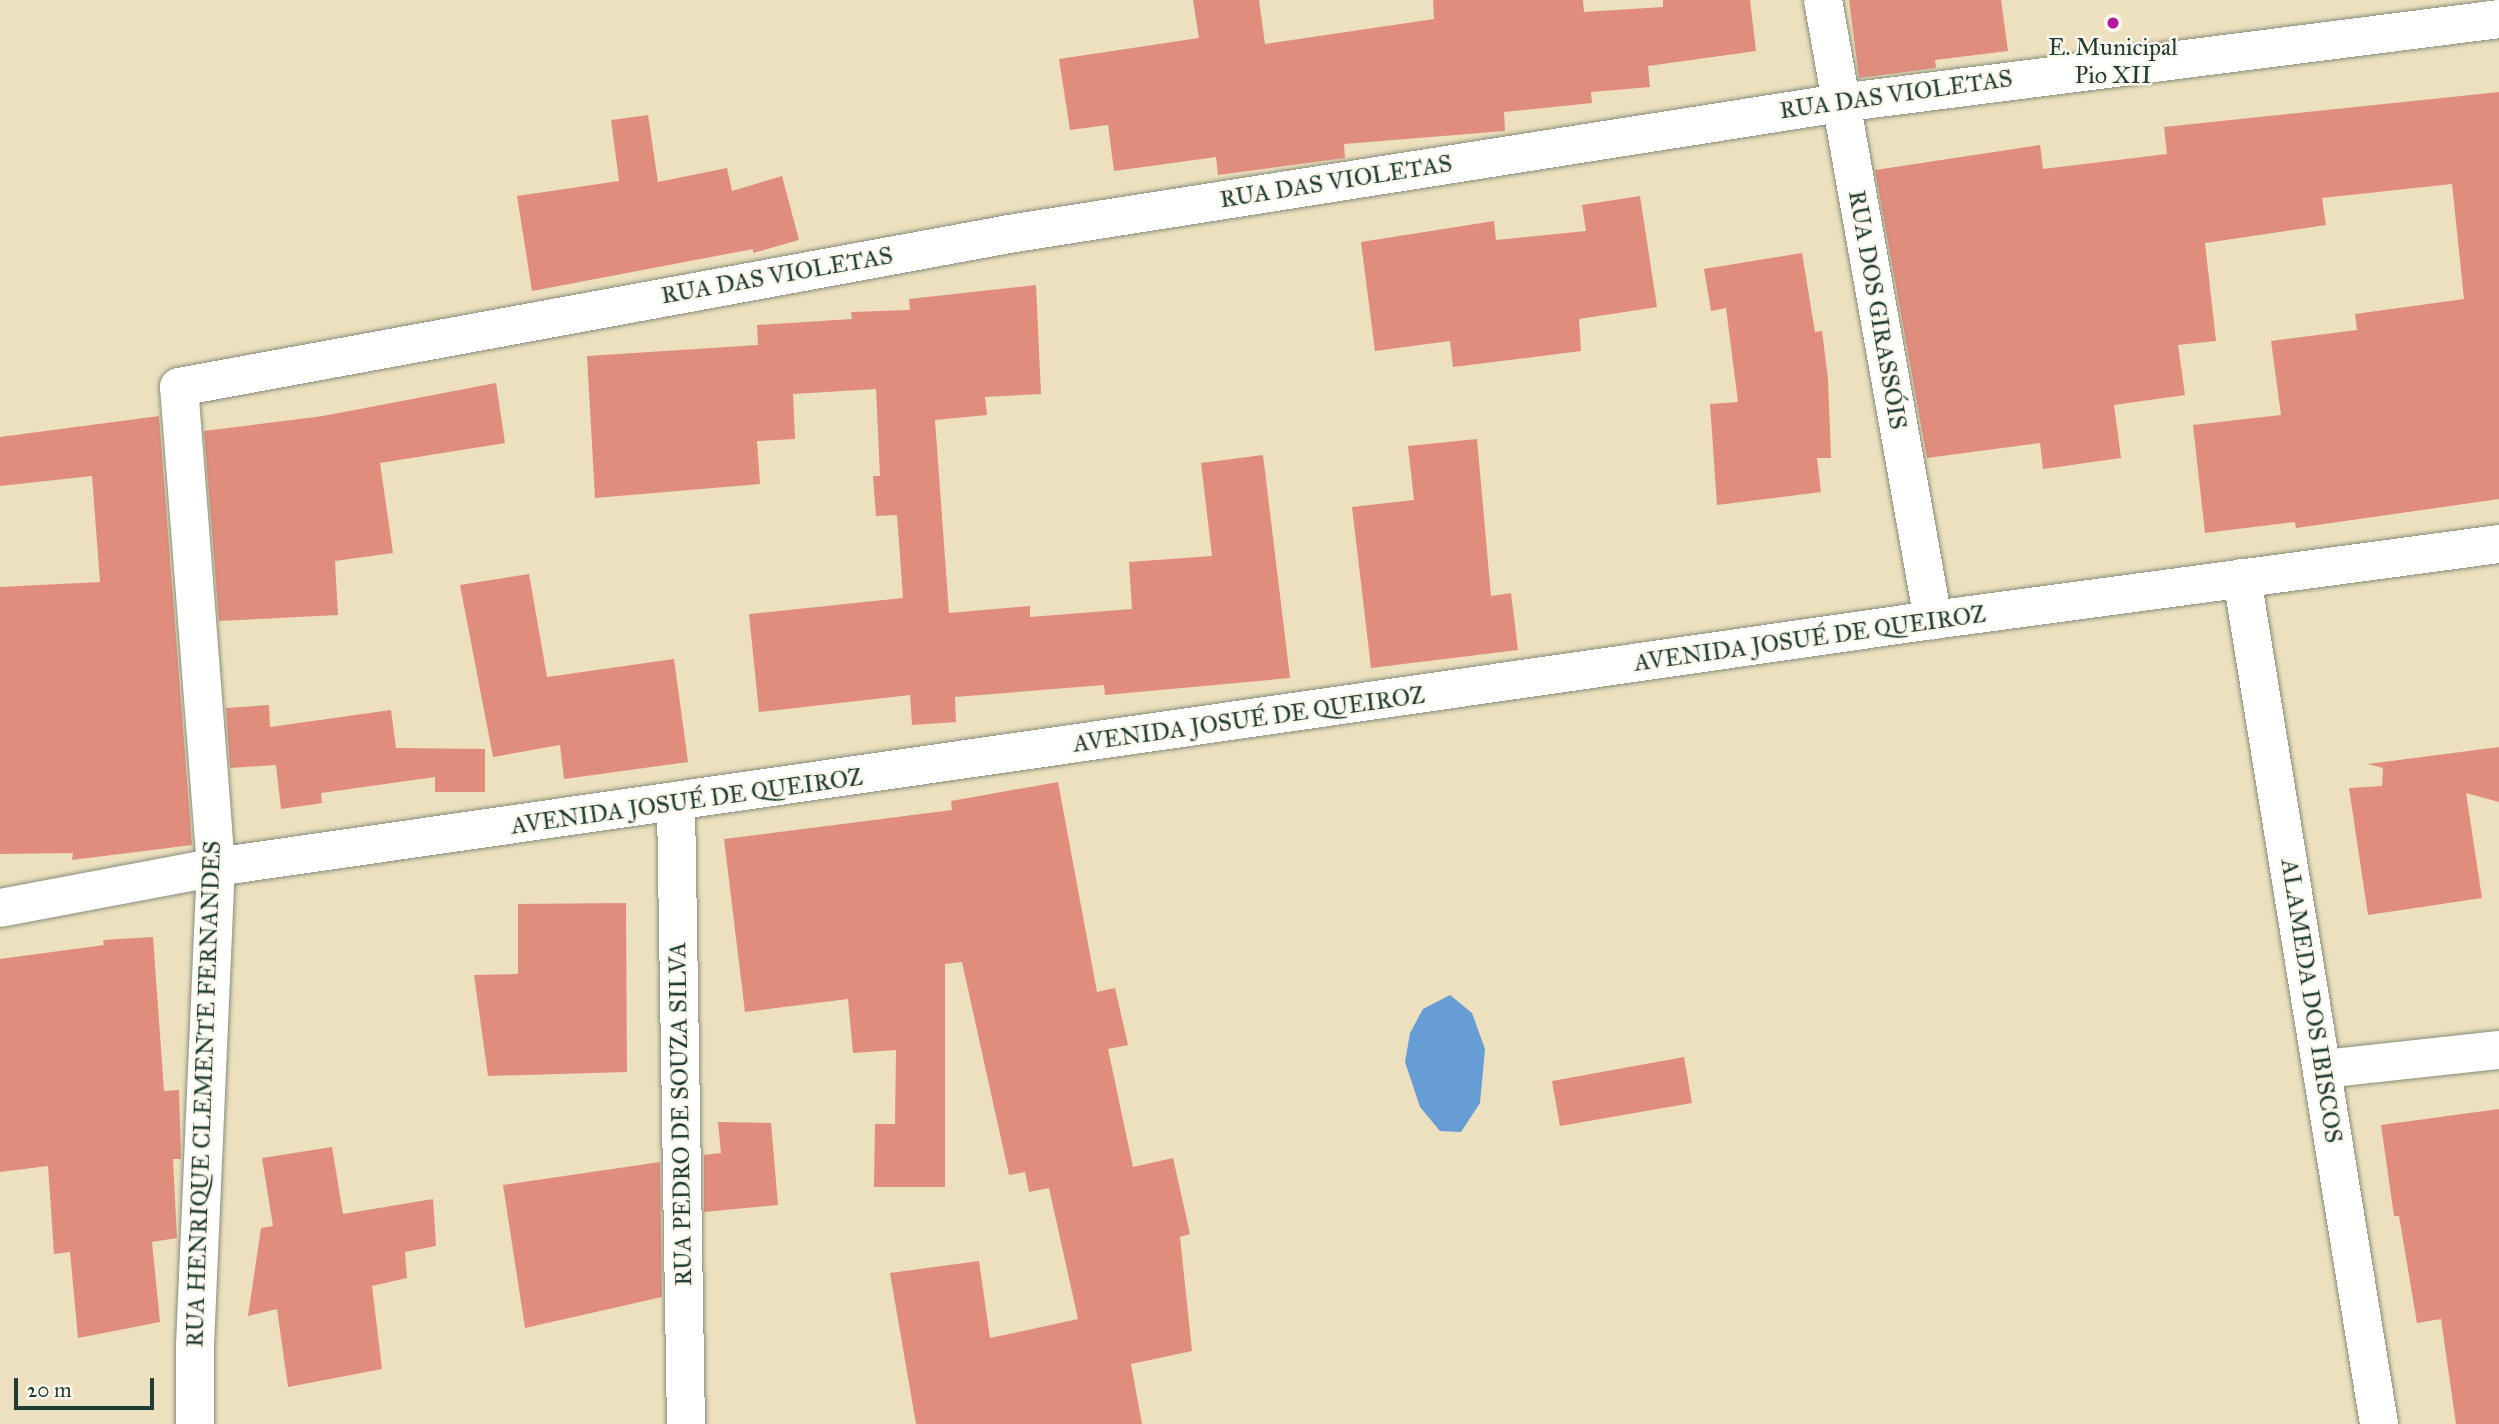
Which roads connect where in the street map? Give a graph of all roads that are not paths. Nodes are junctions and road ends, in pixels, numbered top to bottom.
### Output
1 (1823, 0) edge
2 (2499, 19) edge
3 (1840, 103) junction
4 (179, 387) joint
5 (2499, 544) edge
6 (2242, 578) junction
7 (1933, 621) junction
8 (676, 804) junction
9 (216, 867) junction
10 (0, 908) edge
11 (2499, 1050) edge
12 (2323, 1069) junction
13 (195, 1424) edge
14 (686, 1424) edge
15 (2379, 1424) edge

1 - 3 street, RUA DOS GIRASSÓIS
2 - 3 street, RUA DAS VIOLETAS
3 - 4 street, RUA DAS VIOLETAS
3 - 7 street, RUA DOS GIRASSÓIS
4 - 9 street, RUA HENRIQUE CLEMENTE FERNANDES
5 - 6 street, AVENIDA JOSUÉ DE QUEIROZ
6 - 7 street, AVENIDA JOSUÉ DE QUEIROZ
6 - 12 street, ALAMEDA DOS IBISCOS
7 - 8 street, AVENIDA JOSUÉ DE QUEIROZ
8 - 9 street, AVENIDA JOSUÉ DE QUEIROZ
8 - 14 street, RUA PEDRO DE SOUZA SILVA
9 - 10 street, AVENIDA JOSUÉ DE QUEIROZ
9 - 13 street, RUA HENRIQUE CLEMENTE FERNANDES
11 - 12 street
12 - 15 street, ALAMEDA DOS IBISCOS

